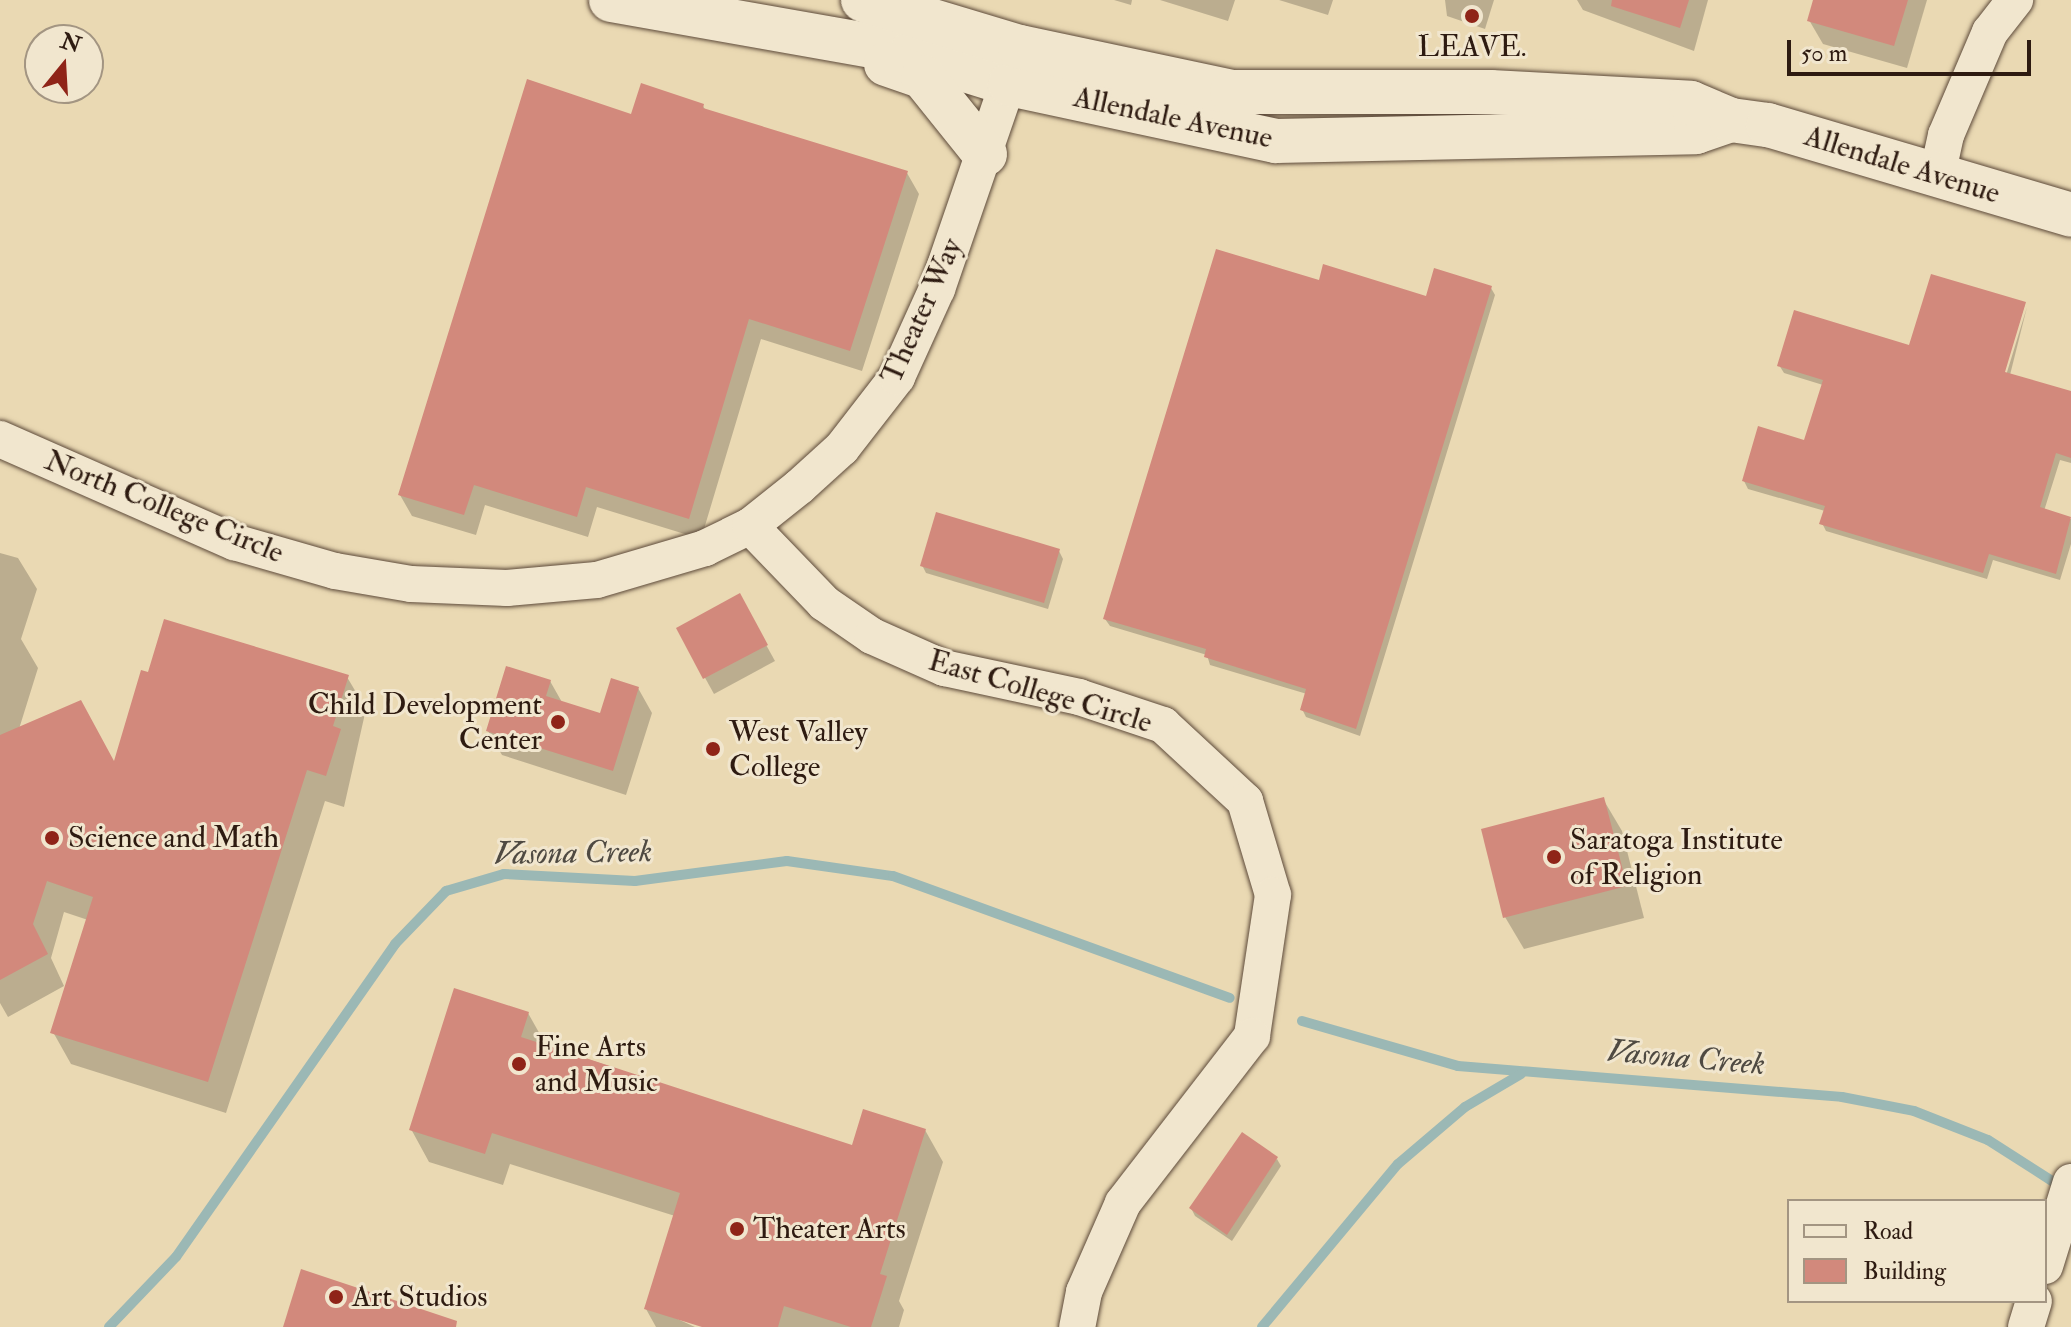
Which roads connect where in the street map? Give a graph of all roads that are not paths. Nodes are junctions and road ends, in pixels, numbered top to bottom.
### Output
1 (611, 0) edge
2 (625, 0) edge
3 (863, 0) edge
4 (2015, 0) edge
5 (817, 38) junction
6 (1015, 66) junction
7 (985, 154) junction
8 (1937, 176) junction
9 (2071, 215) edge
10 (0, 439) edge
11 (750, 526) junction
12 (2071, 1182) edge
13 (2047, 1260) edge
14 (2033, 1303) edge
15 (1077, 1327) edge
16 (2026, 1327) edge

1 - 2 street, Allendale Avenue
2 - 5 street, Allendale Avenue
3 - 6 street, Allendale Avenue
4 - 8 street
5 - 6 street, Allendale Avenue
5 - 7 street
6 - 7 street, Theater Way
6 - 8 street, Allendale Avenue
7 - 11 street, Theater Way
8 - 9 street, Allendale Avenue
10 - 11 street, North College Circle
11 - 15 street, East College Circle
12 - 13 street
14 - 16 street

